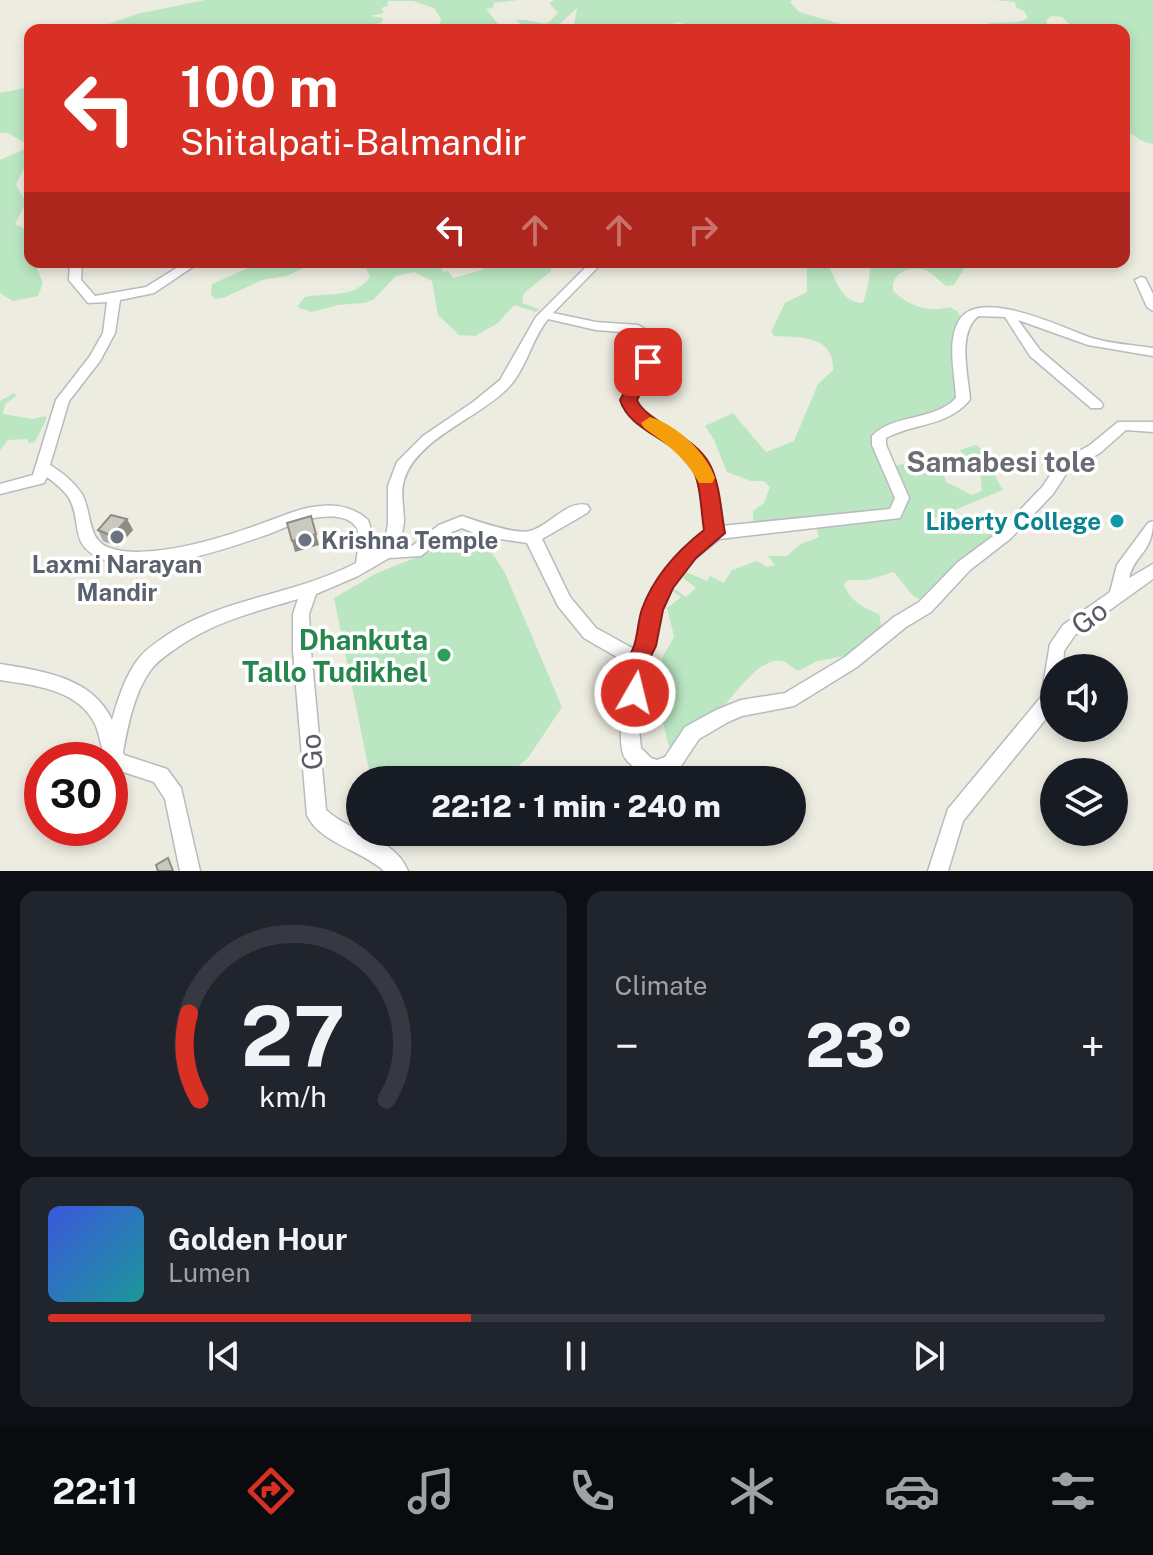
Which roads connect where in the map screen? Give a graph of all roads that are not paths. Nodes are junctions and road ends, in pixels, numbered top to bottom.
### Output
1 (76, 268) edge
2 (185, 268) edge
3 (591, 268) edge
4 (1141, 280) dead end
5 (114, 298) junction
6 (1153, 307) edge
7 (1011, 313) junction
8 (547, 315) junction
9 (1153, 352) edge
10 (1096, 405) dead end
11 (1153, 427) edge
12 (44, 468) junction
13 (0, 489) edge
14 (582, 509) dead end
15 (1153, 527) edge
16 (715, 533) junction
17 (531, 538) junction
18 (391, 545) junction
19 (363, 566) junction
20 (1153, 570) edge
21 (309, 590) junction
22 (1117, 596) junction
23 (638, 660) junction
24 (0, 672) edge
25 (110, 742) edge
26 (117, 742) edge
27 (128, 765) edge
28 (190, 871) edge
29 (398, 871) edge
30 (938, 871) edge

1 - 5 street
2 - 5 street
3 - 8 street
4 - 6 street
5 - 12 street
7 - 9 street
7 - 10 street
7 - 16 street
8 - 16 street
8 - 18 street
11 - 23 street
12 - 13 street
12 - 19 street
14 - 17 street
15 - 22 street, Go
16 - 23 street
17 - 18 street
17 - 23 street
18 - 19 street
19 - 21 street
20 - 22 street
21 - 26 street
21 - 29 street, Go
22 - 30 street, Go
24 - 25 street
27 - 28 street

